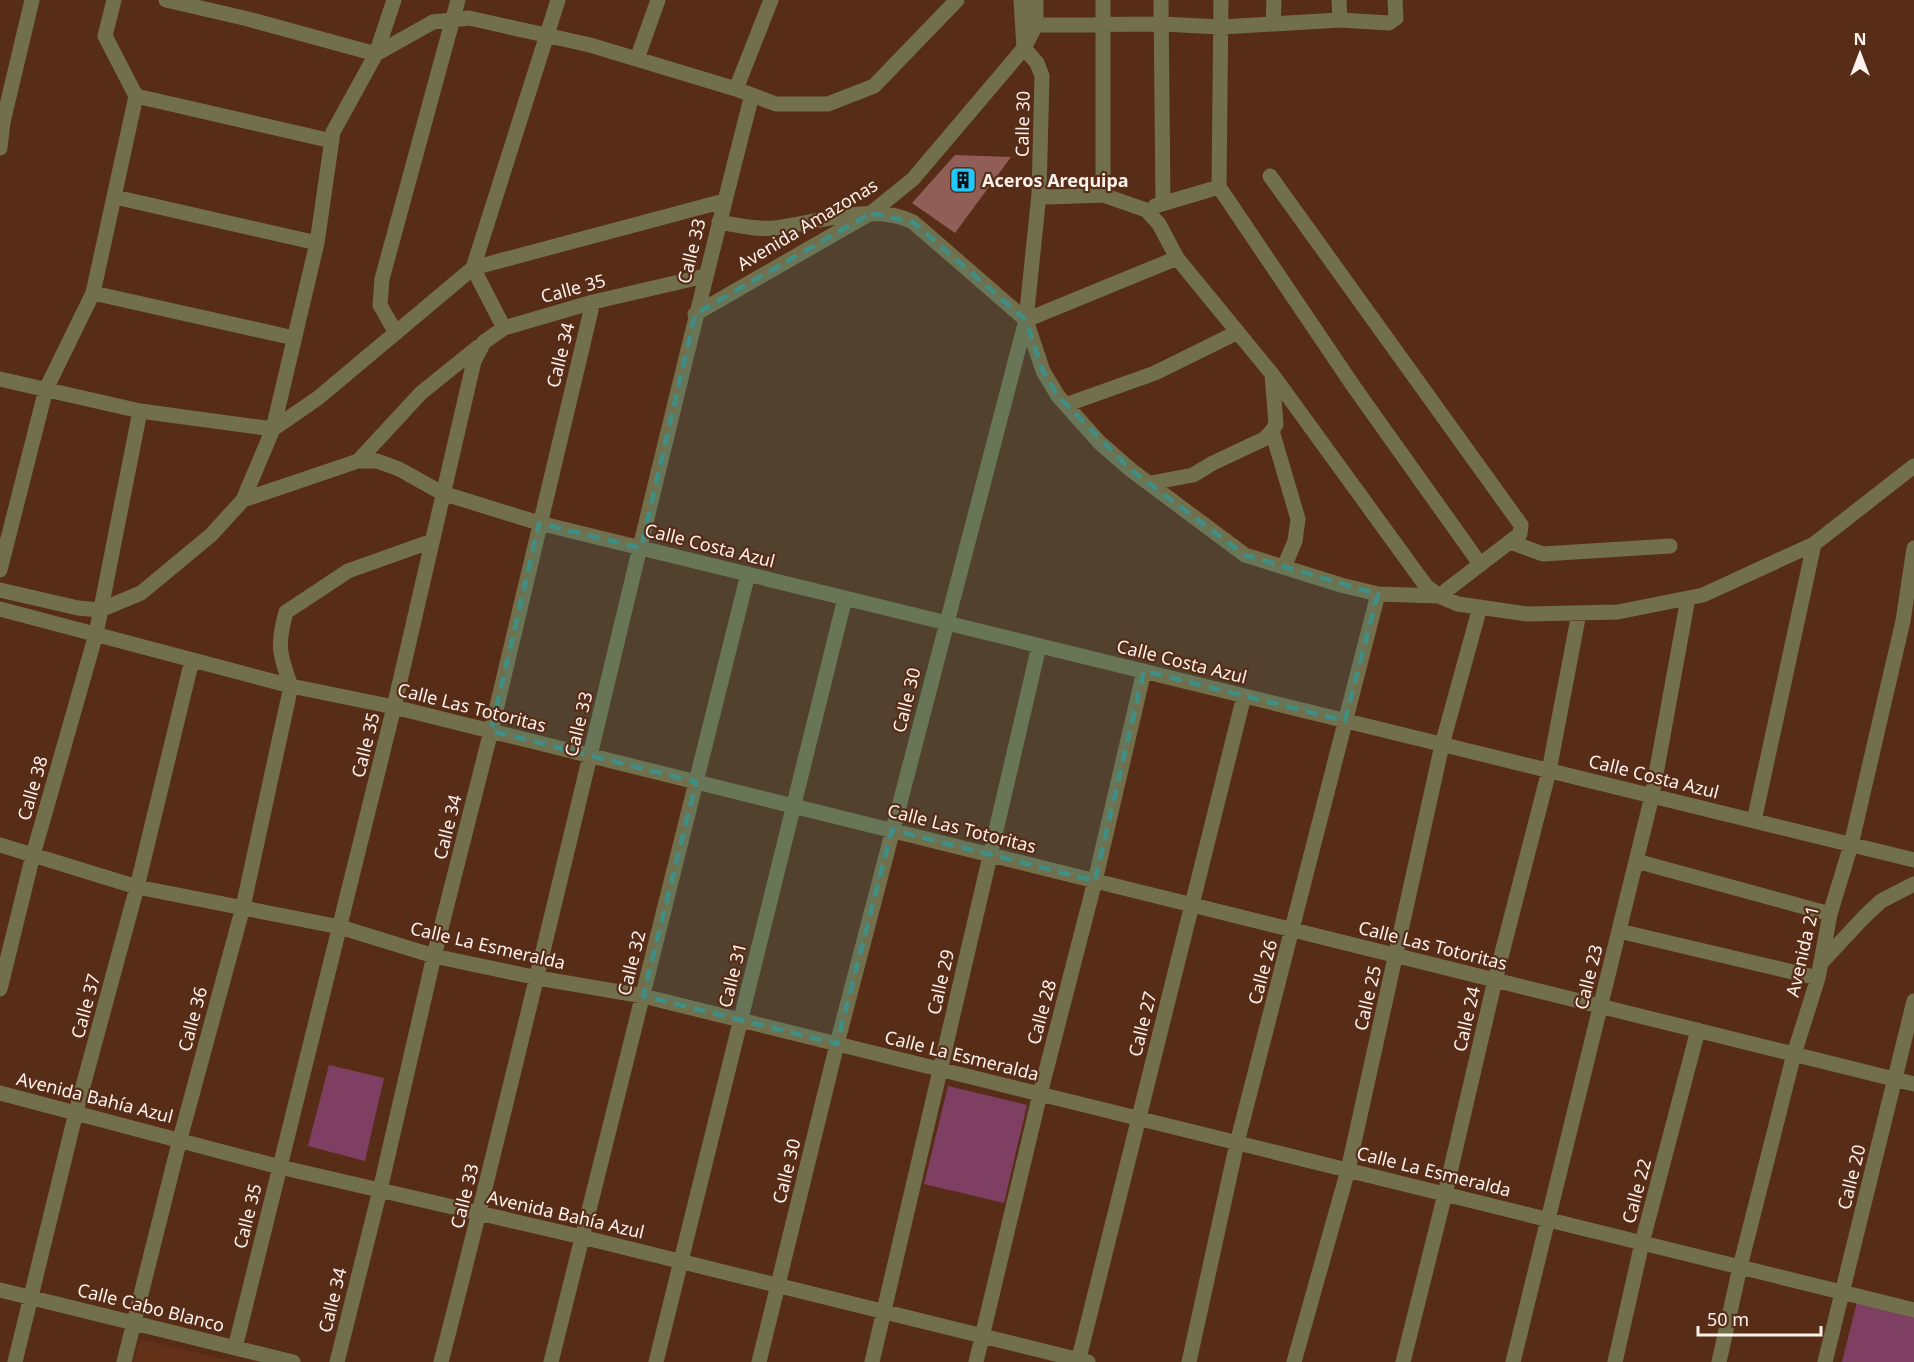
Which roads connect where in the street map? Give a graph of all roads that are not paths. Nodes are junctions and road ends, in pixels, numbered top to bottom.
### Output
1 (32, 0) edge
2 (114, 0) edge
3 (166, 0) edge
4 (394, 0) edge
5 (458, 0) edge
6 (558, 0) edge
7 (658, 0) edge
8 (771, 0) edge
9 (957, 0) edge
10 (1021, 0) edge
11 (1036, 0) edge
12 (1103, 0) edge
13 (1161, 0) edge
14 (1221, 0) edge
15 (1274, 0) edge
16 (1339, 0) edge
17 (1395, 0) edge
18 (454, 20) junction
19 (1340, 20) junction
20 (1162, 24) junction
21 (1273, 24) junction
22 (1036, 25) junction
23 (1104, 25) junction
24 (1221, 27) junction
25 (547, 35) junction
26 (1024, 48) junction
27 (376, 54) junction
28 (637, 59) junction
29 (736, 88) junction
30 (752, 94) junction
31 (136, 96) junction
32 (332, 141) junction
33 (0, 148) edge
34 (1270, 176) dead end
35 (1219, 187) junction
36 (1040, 194) junction
37 (1103, 195) junction
38 (115, 197) junction
39 (724, 201) junction
40 (1163, 203) junction
41 (1146, 210) junction
42 (871, 213) junction
43 (719, 222) junction
44 (317, 243) junction
45 (1177, 258) junction
46 (473, 268) junction
47 (705, 276) junction
48 (93, 293) junction
49 (593, 302) junction
50 (695, 314) junction
51 (1026, 320) junction
52 (504, 328) junction
53 (1238, 332) junction
54 (396, 333) junction
55 (294, 338) junction
56 (484, 342) junction
57 (1272, 374) junction
58 (0, 379) edge
59 (46, 389) junction
60 (1068, 405) junction
61 (140, 411) junction
62 (273, 429) junction
63 (1272, 431) junction
64 (358, 461) junction
65 (1914, 466) edge
66 (1151, 483) junction
67 (442, 493) junction
68 (243, 500) junction
69 (539, 523) junction
70 (432, 541) junction
71 (1510, 542) junction
72 (1814, 544) junction
73 (1670, 546) dead end
74 (641, 548) junction
75 (1914, 548) edge
76 (1480, 564) junction
77 (1284, 567) junction
78 (0, 570) edge
79 (748, 574) junction
80 (0, 590) edge
81 (1378, 594) junction
82 (1439, 596) junction
83 (845, 598) junction
84 (1688, 598) junction
85 (1480, 607) junction
86 (0, 609) edge
87 (100, 610) junction
88 (1579, 613) junction
89 (1908, 622) edge
90 (945, 623) junction
91 (96, 634) junction
92 (1039, 646) junction
93 (192, 660) junction
94 (1144, 671) junction
95 (291, 686) junction
96 (1244, 696) junction
97 (394, 707) junction
98 (1345, 721) junction
99 (492, 731) junction
100 (1442, 745) junction
101 (590, 756) junction
102 (1549, 771) junction
103 (696, 782) junction
104 (1652, 796) junction
105 (794, 806) junction
106 (1754, 821) junction
107 (892, 831) junction
108 (0, 845) edge
109 (1851, 845) junction
110 (33, 855) junction
111 (990, 855) junction
112 (1914, 860) edge
113 (1636, 861) junction
114 (1095, 881) junction
115 (1914, 884) edge
116 (137, 887) junction
117 (1192, 905) junction
118 (243, 907) junction
119 (1830, 914) junction
120 (340, 927) junction
121 (1293, 930) junction
122 (1619, 931) junction
123 (6, 939) edge
124 (434, 956) junction
125 (1397, 956) junction
126 (1819, 971) junction
127 (538, 978) junction
128 (1495, 980) junction
129 (0, 989) edge
130 (643, 996) junction
131 (1914, 1001) edge
132 (1601, 1006) junction
133 (741, 1020) junction
134 (1698, 1030) junction
135 (837, 1044) junction
136 (1794, 1054) junction
137 (940, 1069) junction
138 (1895, 1079) junction
139 (1914, 1084) edge
140 (0, 1093) edge
141 (1040, 1094) junction
142 (76, 1112) junction
143 (1139, 1118) junction
144 (180, 1139) junction
145 (1237, 1143) junction
146 (280, 1167) junction
147 (1348, 1170) junction
148 (380, 1190) junction
149 (1445, 1194) junction
150 (480, 1213) junction
151 (1548, 1219) junction
152 (582, 1237) junction
153 (1642, 1243) junction
154 (682, 1261) junction
155 (1740, 1267) junction
156 (778, 1285) junction
157 (0, 1290) edge
158 (1842, 1292) junction
159 (31, 1298) junction
160 (1914, 1310) edge
161 (884, 1311) junction
162 (134, 1323) junction
163 (982, 1336) junction
164 (235, 1348) junction
165 (1082, 1361) edge
166 (15, 1362) edge
167 (124, 1362) edge
168 (293, 1362) edge
169 (337, 1362) edge
170 (441, 1362) edge
171 (551, 1362) edge
172 (656, 1362) edge
173 (759, 1362) edge
174 (872, 1362) edge
175 (976, 1362) edge
176 (1189, 1362) edge
177 (1294, 1362) edge
178 (1403, 1362) edge
179 (1513, 1362) edge
180 (1615, 1362) edge
181 (1719, 1362) edge
182 (1825, 1362) edge

1 - 33 street
2 - 31 street
3 - 27 street
4 - 27 street
5 - 18 street
6 - 25 street
7 - 28 street
8 - 29 street
9 - 30 street
10 - 26 street
11 - 22 street, Avenida Amazonas
12 - 23 street
13 - 20 street
14 - 24 street
15 - 21 street
16 - 19 street
17 - 19 street
18 - 25 street
18 - 27 street
18 - 54 street
19 - 21 street
20 - 23 street
20 - 24 street
20 - 40 street
21 - 24 street
22 - 23 street
22 - 26 street, Avenida Amazonas
23 - 37 street
24 - 35 street
25 - 28 street
25 - 46 street
26 - 36 street, Calle 30
26 - 42 street, Avenida Amazonas
27 - 32 street
28 - 29 street
29 - 30 street
30 - 39 street, Calle 33
31 - 32 street
31 - 38 street
32 - 44 street
34 - 71 street
35 - 40 street
35 - 76 street
36 - 37 street
36 - 51 street, Calle 30
37 - 41 street
38 - 44 street
38 - 48 street
39 - 43 street, Calle 33
39 - 46 street
40 - 41 street
41 - 45 street
42 - 43 street
42 - 50 street, Avenida Amazonas
42 - 51 street
43 - 47 street, Calle 33
44 - 55 street
45 - 51 street
45 - 53 street
46 - 52 street
46 - 54 street
47 - 49 street, Calle 35
47 - 50 street, Calle 33
48 - 55 street
48 - 59 street
49 - 52 street, Calle 35
49 - 69 street, Calle 34
50 - 74 street, Calle 33
51 - 60 street
51 - 90 street, Calle 30
52 - 56 street, Calle 35
53 - 57 street
53 - 60 street
54 - 62 street
55 - 62 street
56 - 64 street
56 - 67 street, Calle 35
57 - 63 street
57 - 82 street
58 - 59 street
59 - 61 street
59 - 78 street
60 - 66 street
61 - 62 street
61 - 87 street, Calle 38
62 - 68 street
63 - 66 street
63 - 77 street
64 - 67 street, Calle Costa Azul
64 - 68 street
65 - 72 street
66 - 77 street
67 - 69 street, Calle Costa Azul
67 - 70 street, Calle 35
68 - 87 street
69 - 74 street, Calle Costa Azul
69 - 99 street, Calle 34
70 - 95 street
70 - 97 street, Calle 35
71 - 73 street
71 - 76 street
72 - 84 street
72 - 106 street
74 - 79 street, Calle Costa Azul
74 - 101 street, Calle 33
75 - 89 street, Avenida 21
76 - 82 street
77 - 81 street
79 - 83 street, Calle Costa Azul
79 - 103 street, Calle 32
80 - 87 street
81 - 82 street
81 - 98 street, Calle 26
82 - 85 street
83 - 90 street, Calle Costa Azul
83 - 105 street, Calle 31
84 - 88 street
84 - 104 street, Calle 23
85 - 88 street
85 - 100 street, Calle 25
86 - 91 street, Calle Las Totoritas
87 - 91 street, Calle 38
88 - 102 street, Calle 24
89 - 109 street, Avenida 21
90 - 92 street, Calle Costa Azul
90 - 107 street, Calle 30
91 - 93 street, Calle Las Totoritas
91 - 110 street, Calle 38
92 - 94 street, Calle Costa Azul
92 - 111 street, Calle 29
93 - 95 street, Calle Las Totoritas
93 - 116 street, Calle 37
94 - 96 street, Calle Costa Azul
94 - 114 street, Calle 28
95 - 97 street, Calle Las Totoritas
95 - 118 street, Calle 36
96 - 98 street, Calle Costa Azul
96 - 117 street, Calle 27
97 - 99 street, Calle Las Totoritas
97 - 120 street, Calle 35
98 - 100 street, Calle Costa Azul
98 - 121 street, Calle 26
99 - 101 street, Calle Las Totoritas
99 - 124 street, Calle 34
100 - 102 street, Calle Costa Azul
100 - 125 street, Calle 25
101 - 103 street, Calle Las Totoritas
101 - 127 street, Calle 33
102 - 104 street, Calle Costa Azul
102 - 128 street, Calle 24
103 - 105 street, Calle Las Totoritas
103 - 130 street, Calle 32
104 - 106 street, Calle Costa Azul
104 - 113 street, Calle 23
105 - 107 street, Calle Las Totoritas
105 - 133 street, Calle 31
106 - 109 street, Calle Costa Azul
107 - 111 street, Calle Las Totoritas
107 - 135 street, Calle 30
108 - 110 street, Calle La Esmeralda
109 - 112 street, Calle Costa Azul
109 - 119 street, Avenida 21
110 - 116 street, Calle La Esmeralda
110 - 123 street, Calle 38
111 - 114 street, Calle Las Totoritas
111 - 137 street, Calle 29
113 - 119 street
113 - 122 street, Calle 23
114 - 117 street, Calle Las Totoritas
114 - 141 street, Calle 28
115 - 126 street
116 - 118 street, Calle La Esmeralda
116 - 142 street, Calle 37
117 - 121 street, Calle Las Totoritas
117 - 143 street, Calle 27
118 - 120 street, Calle La Esmeralda
118 - 144 street, Calle 36
119 - 126 street, Avenida 21
120 - 124 street, Calle La Esmeralda
120 - 146 street, Calle 35
121 - 125 street, Calle Las Totoritas
121 - 145 street, Calle 26
122 - 126 street
122 - 132 street, Calle 23
123 - 129 street, Calle 38
124 - 127 street, Calle La Esmeralda
124 - 148 street, Calle 34
125 - 128 street, Calle Las Totoritas
125 - 147 street, Calle 25
126 - 136 street, Avenida 21
127 - 130 street, Calle La Esmeralda
127 - 150 street, Calle 33
128 - 132 street, Calle Las Totoritas
128 - 149 street, Calle 24
130 - 133 street, Calle La Esmeralda
130 - 152 street, Calle 32
131 - 138 street, Calle 20
132 - 134 street, Calle Las Totoritas
132 - 151 street, Calle 23
133 - 135 street, Calle La Esmeralda
133 - 154 street, Calle 31
134 - 136 street, Calle Las Totoritas
134 - 153 street, Calle 22
135 - 137 street, Calle La Esmeralda
135 - 156 street, Calle 30
136 - 138 street, Calle Las Totoritas
136 - 155 street, Avenida 21
137 - 141 street, Calle La Esmeralda
137 - 161 street, Calle 29
138 - 139 street, Calle Las Totoritas
138 - 158 street, Calle 20
140 - 142 street, Avenida Bahía Azul
141 - 143 street, Calle La Esmeralda
141 - 163 street, Calle 28
142 - 144 street, Avenida Bahía Azul
142 - 159 street, Calle 37
143 - 145 street, Calle La Esmeralda
143 - 165 street, Calle 27
144 - 146 street, Avenida Bahía Azul
144 - 162 street, Calle 36
145 - 147 street, Calle La Esmeralda
145 - 176 street, Calle 26
146 - 148 street, Avenida Bahía Azul
146 - 164 street, Calle 35
147 - 149 street, Calle La Esmeralda
147 - 177 street, Calle 25
148 - 150 street, Avenida Bahía Azul
148 - 169 street, Calle 34
149 - 151 street, Calle La Esmeralda
149 - 178 street, Calle 24
150 - 152 street, Avenida Bahía Azul
150 - 170 street, Calle 33
151 - 153 street, Calle La Esmeralda
151 - 179 street, Calle 23
152 - 154 street, Avenida Bahía Azul
152 - 171 street, Calle 32
153 - 155 street, Calle La Esmeralda
153 - 180 street, Calle 22
154 - 156 street, Avenida Bahía Azul
154 - 172 street, Calle 31
155 - 158 street, Calle La Esmeralda
155 - 181 street, Avenida 21
156 - 161 street, Avenida Bahía Azul
156 - 173 street, Calle 30
157 - 159 street, Calle Cabo Blanco
158 - 160 street, Calle La Esmeralda
158 - 182 street, Calle 20
159 - 162 street, Calle Cabo Blanco
159 - 166 street, Calle 37
161 - 163 street, Avenida Bahía Azul
161 - 174 street, Calle 29
162 - 164 street, Calle Cabo Blanco
162 - 167 street, Calle 36
163 - 165 street, Avenida Bahía Azul
163 - 175 street, Calle 28
164 - 168 street, Calle Cabo Blanco

